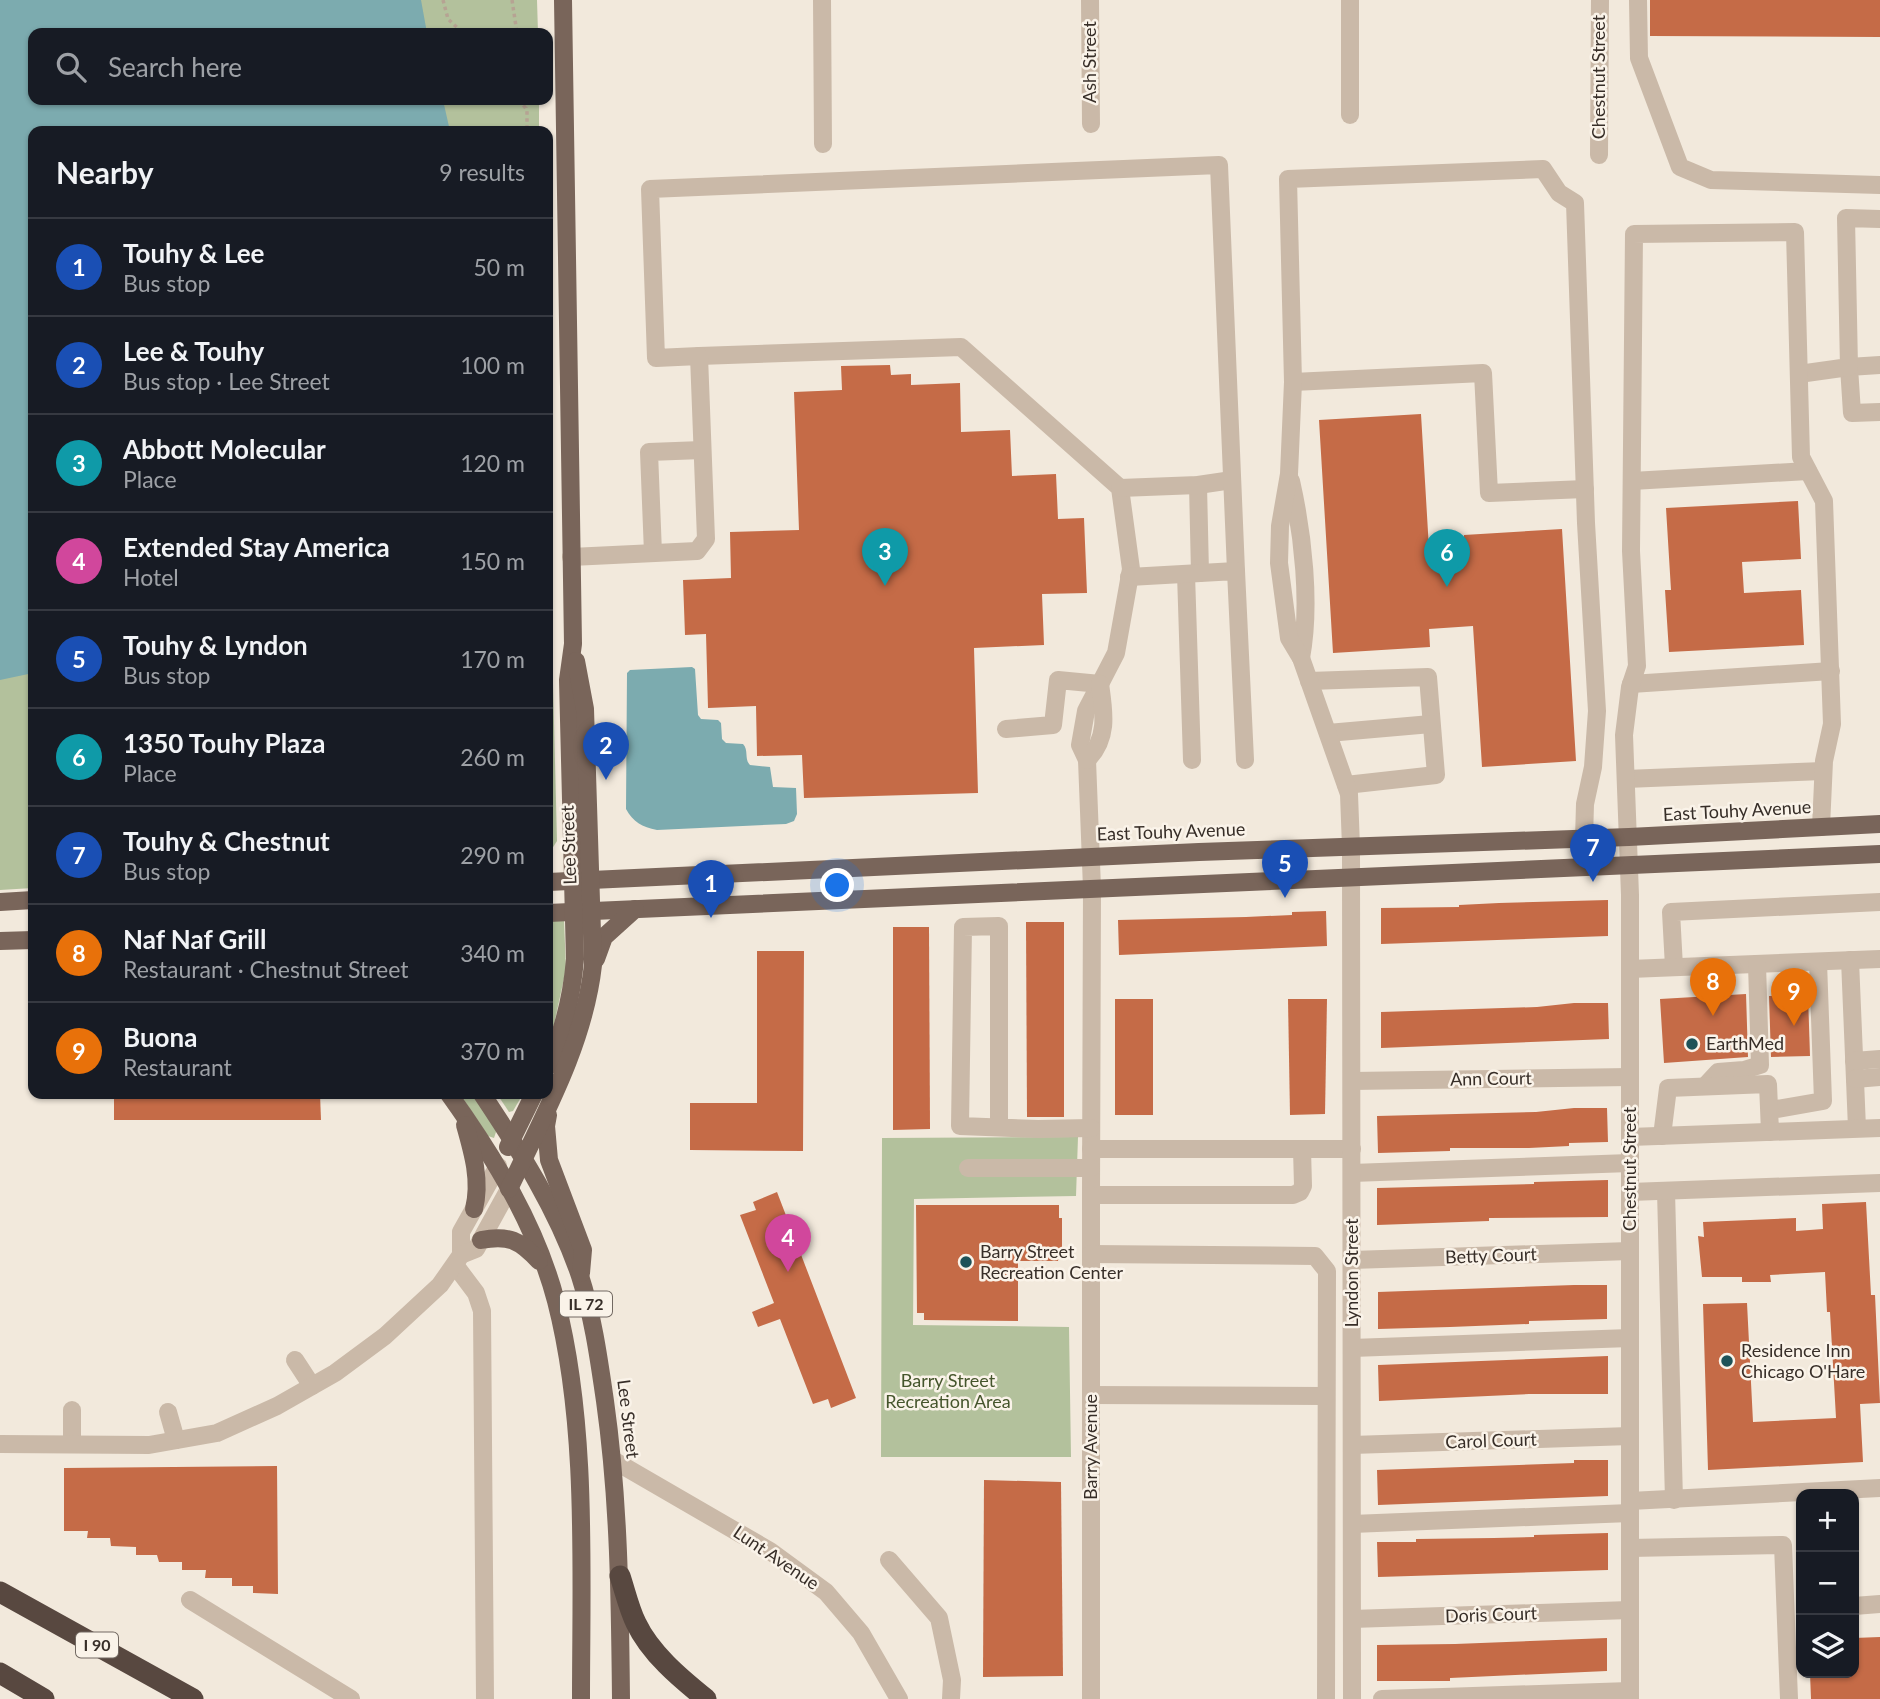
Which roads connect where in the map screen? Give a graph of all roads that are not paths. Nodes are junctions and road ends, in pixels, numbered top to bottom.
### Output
1 (564, 0) edge
2 (822, 0) edge
3 (1090, 0) edge
4 (1350, 0) edge
5 (1600, 0) edge
6 (1638, 0) edge
7 (1350, 115) dead end
8 (1091, 124) dead end
9 (823, 144) dead end
10 (1599, 155) dead end
11 (1880, 185) edge
12 (1880, 219) edge
13 (699, 356) junction
14 (1880, 365) edge
15 (1849, 367) junction
16 (1799, 374) junction
17 (1293, 382) junction
18 (1880, 412) edge
19 (702, 450) junction
20 (1808, 471) junction
21 (1232, 480) junction
22 (1632, 481) junction
23 (1198, 485) junction
24 (1120, 488) junction
25 (1585, 489) junction
26 (653, 553) junction
27 (571, 556) junction
28 (1236, 571) junction
29 (1193, 574) junction
30 (1129, 577) junction
31 (573, 644) junction
32 (1830, 671) junction
33 (1309, 681) junction
34 (1100, 684) junction
35 (1631, 684) junction
36 (1432, 724) junction
37 (1006, 729) dead end
38 (1328, 733) junction
39 (1245, 760) dead end
40 (1192, 761) dead end
41 (1824, 771) junction
42 (1626, 779) junction
43 (1346, 785) junction
44 (1880, 824) edge
45 (1821, 827) junction
46 (1629, 838) junction
47 (1584, 839) junction
48 (1351, 847) junction
49 (1880, 854) edge
50 (1091, 857) junction
51 (1630, 864) junction
52 (1351, 876) junction
53 (572, 881) junction
54 (591, 881) junction
55 (553, 882) edge
56 (1092, 888) junction
57 (28, 900) edge
58 (1880, 901) edge
59 (0, 902) edge
60 (635, 909) junction
61 (582, 911) junction
62 (553, 913) edge
63 (28, 940) edge
64 (0, 941) edge
65 (1880, 959) edge
66 (1850, 960) junction
67 (1818, 961) junction
68 (1757, 964) junction
69 (593, 965) junction
70 (1674, 967) junction
71 (1630, 969) junction
72 (553, 1054) edge
73 (1880, 1059) edge
74 (1855, 1070) junction
75 (1630, 1077) junction
76 (1880, 1077) edge
77 (553, 1078) edge
78 (1352, 1081) junction
79 (1705, 1086) junction
80 (452, 1099) edge
81 (485, 1099) edge
82 (542, 1099) edge
83 (1771, 1110) junction
84 (461, 1112) junction
85 (999, 1126) junction
86 (1091, 1128) junction
87 (1857, 1128) junction
88 (1880, 1128) edge
89 (1770, 1132) junction
90 (1662, 1136) junction
91 (1630, 1137) junction
92 (512, 1139) junction
93 (1091, 1149) junction
94 (1302, 1149) junction
95 (1352, 1149) junction
96 (523, 1159) junction
97 (1630, 1163) junction
98 (498, 1166) junction
99 (968, 1168) dead end
100 (1091, 1168) junction
101 (1352, 1173) junction
102 (1880, 1182) edge
103 (509, 1189) junction
104 (1666, 1191) junction
105 (1630, 1192) junction
106 (1091, 1195) junction
107 (474, 1209) junction
108 (481, 1240) junction
109 (1630, 1251) junction
110 (1091, 1254) junction
111 (458, 1260) junction
112 (1352, 1260) junction
113 (544, 1266) junction
114 (580, 1277) junction
115 (1630, 1338) junction
116 (1352, 1348) junction
117 (295, 1360) dead end
118 (312, 1386) junction
119 (1091, 1395) junction
120 (1325, 1396) junction
121 (72, 1410) dead end
122 (167, 1412) dead end
123 (1630, 1436) junction
124 (176, 1440) junction
125 (0, 1444) edge
126 (72, 1444) junction
127 (1352, 1445) junction
128 (613, 1460) junction
129 (1880, 1488) edge
130 (1674, 1500) junction
131 (1630, 1507) junction
132 (1352, 1524) junction
133 (1630, 1548) junction
134 (889, 1560) dead end
135 (620, 1576) junction
136 (0, 1592) edge
137 (190, 1600) dead end
138 (1880, 1604) edge
139 (1859, 1606) edge
140 (1793, 1609) edge
141 (1630, 1610) junction
142 (1352, 1619) junction
143 (0, 1673) edge
144 (1630, 1695) edge
145 (44, 1699) edge
146 (193, 1699) edge
147 (351, 1699) edge
148 (485, 1699) edge
149 (581, 1699) edge
150 (621, 1699) edge
151 (706, 1699) edge
152 (899, 1699) edge
153 (951, 1699) edge
154 (1091, 1699) edge
155 (1326, 1699) edge
156 (1352, 1699) edge
157 (1382, 1699) edge
158 (1789, 1699) edge

1 - 27 main road, Lee Street
2 - 9 street
3 - 8 street, Ash Street
4 - 7 street
5 - 10 street, Chestnut Street
6 - 11 street
12 - 15 street
13 - 19 street
13 - 21 street
13 - 24 street
14 - 15 street
15 - 16 street
15 - 18 street
16 - 20 street
16 - 22 street, Chestnut Street
17 - 25 street
17 - 25 street, Lyndon Street
17 - 33 street, Lyndon Street
19 - 26 street
19 - 26 street
20 - 22 street
20 - 32 street
21 - 23 street
21 - 28 street
22 - 35 street, Chestnut Street
23 - 24 street
23 - 29 street
24 - 30 street
25 - 47 street
26 - 27 street
27 - 31 main road, Lee Street
28 - 29 street
28 - 39 street
29 - 30 street
29 - 40 street
30 - 34 street
31 - 53 main road, Lee Street
31 - 54 main road, Lee Street
32 - 35 street
32 - 41 street
33 - 36 street
33 - 38 street, Lyndon Street
34 - 37 street
34 - 50 street
35 - 42 street, Chestnut Street
36 - 38 street
36 - 43 street
38 - 43 street, Lyndon Street
41 - 42 street
41 - 45 street
42 - 46 street, Chestnut Street
43 - 48 street, Lyndon Street
44 - 45 main road, East Touhy Avenue
45 - 46 main road, East Touhy Avenue
46 - 47 main road, East Touhy Avenue
46 - 51 street, Chestnut Street
47 - 48 main road, East Touhy Avenue
48 - 50 main road, East Touhy Avenue
48 - 52 street, Lyndon Street
49 - 51 main road
50 - 54 main road, East Touhy Avenue
50 - 56 street
51 - 52 main road
51 - 71 street, Chestnut Street
52 - 56 main road
52 - 78 street, Lyndon Street
53 - 54 main road, East Touhy Avenue
53 - 55 main road, East Touhy Avenue
53 - 61 main road, Lee Street
54 - 61 main road, Lee Street
56 - 60 main road
56 - 86 street
57 - 59 main road
58 - 70 street
60 - 61 main road
60 - 69 main road
61 - 62 main road
61 - 69 main road, Lee Street
61 - 72 main road, Lee Street
63 - 64 main road
65 - 66 street
66 - 67 street
66 - 74 street
67 - 68 street
67 - 83 street
68 - 70 street
68 - 79 street
69 - 77 main road, Lee Street
70 - 71 street
71 - 75 street, Chestnut Street
73 - 74 street
74 - 76 street
74 - 87 street
75 - 78 street, Ann Court
75 - 91 street, Chestnut Street
78 - 95 street, Lyndon Street
79 - 83 street
79 - 90 street
80 - 84 main road, IL 72
81 - 92 main road, IL 72
82 - 92 main road, Lee Street
82 - 96 main road, Lee Street
82 - 114 main road
83 - 89 street
84 - 98 main road, IL 72
84 - 107 main road
85 - 85 street
85 - 86 street
86 - 93 street, Barry Avenue
87 - 88 street
87 - 89 street
89 - 90 street
90 - 91 street
91 - 97 street, Chestnut Street
92 - 96 main road, Lee Street / IL 72
92 - 98 main road, Lee Street
93 - 94 street
93 - 100 street, Barry Avenue
94 - 95 street
94 - 106 street
95 - 101 street, Lyndon Street
96 - 103 main road, Lee Street
96 - 114 main road, Lee Street / IL 72
97 - 101 street
97 - 105 street, Chestnut Street
98 - 103 main road, IL 72
98 - 107 street
99 - 100 street
100 - 106 street, Barry Avenue
101 - 112 street, Lyndon Street
102 - 104 street
103 - 108 street
103 - 113 main road, IL 72
104 - 105 street
104 - 130 street
105 - 109 street, Chestnut Street
106 - 110 street, Barry Avenue
107 - 111 street
108 - 111 street
108 - 113 main road
109 - 112 street, Betty Court
109 - 115 street, Chestnut Street
110 - 119 street, Barry Avenue
110 - 120 street
111 - 118 street
111 - 148 street
112 - 116 street, Lyndon Street
113 - 149 main road, IL 72
114 - 128 main road, Lee Street / IL 72
115 - 116 street
115 - 123 street, Chestnut Street
116 - 127 street, Lyndon Street
117 - 118 street
118 - 124 street
119 - 120 street
119 - 154 street, Barry Avenue
120 - 155 street
121 - 126 street
122 - 124 street
123 - 127 street, Carol Court
123 - 131 street, Chestnut Street
124 - 126 street
125 - 126 street
127 - 132 street, Lyndon Street
128 - 135 main road, Lee Street / IL 72
128 - 152 street, Lunt Avenue
129 - 130 street
130 - 131 street
131 - 132 street
131 - 133 street, Chestnut Street
132 - 142 street, Lyndon Street
133 - 140 street
133 - 141 street, Chestnut Street
134 - 153 street
135 - 150 main road, Lee Street / IL 72
135 - 151 highway
136 - 146 highway, I 90
137 - 147 street
138 - 139 street
140 - 158 street
141 - 142 street, Doris Court
141 - 144 street, Chestnut Street
142 - 156 street, Lyndon Street
143 - 145 highway
144 - 157 street

